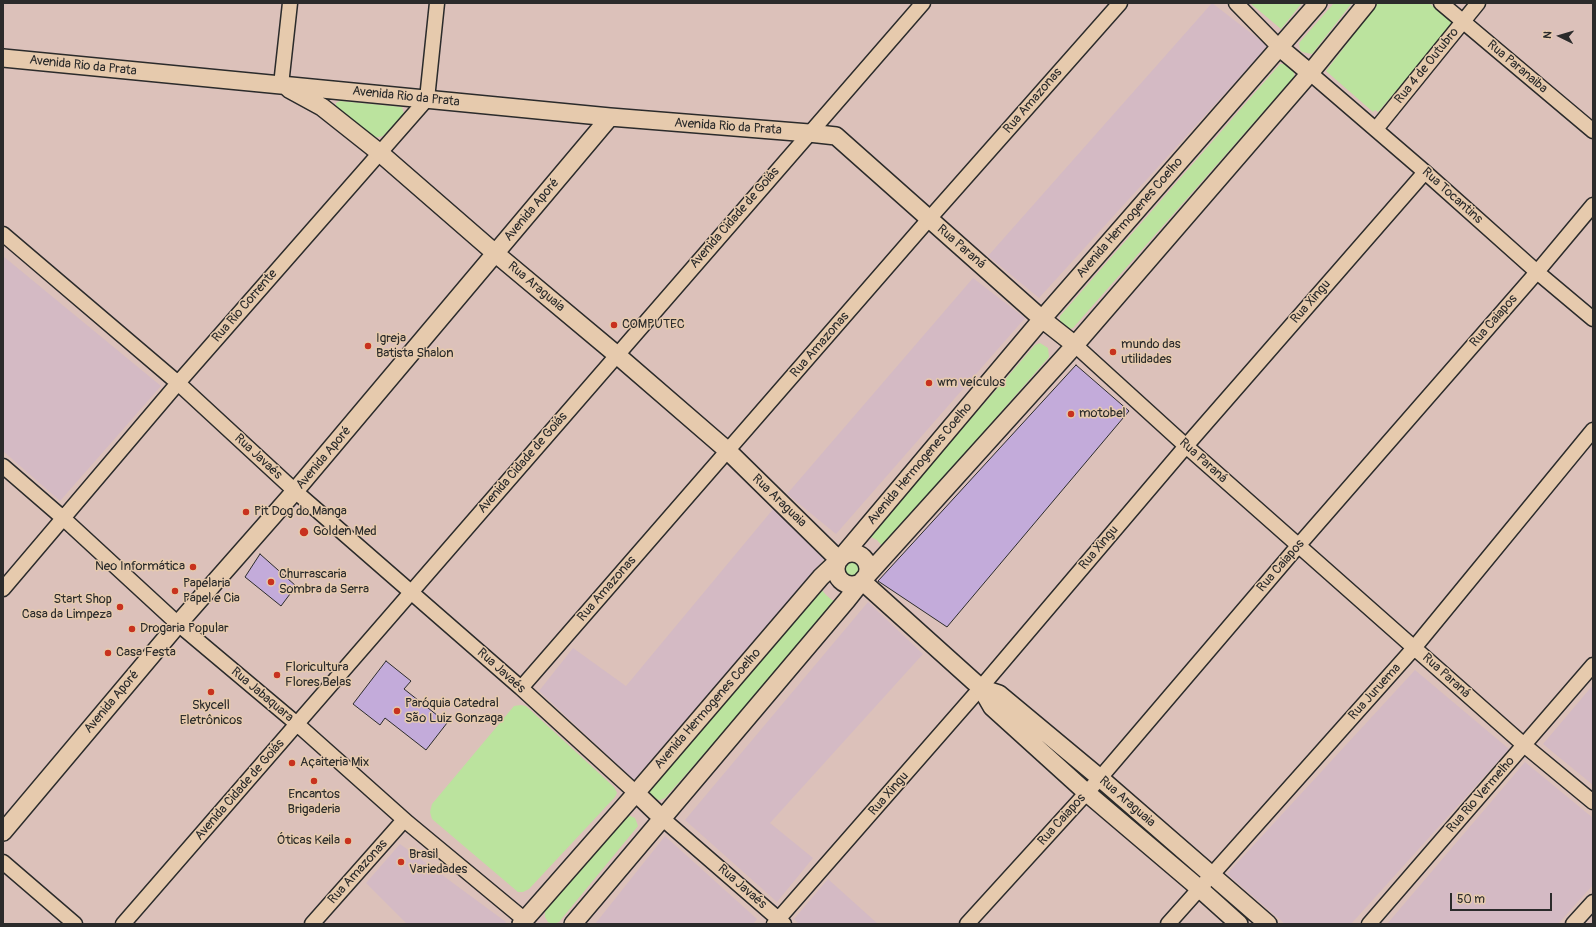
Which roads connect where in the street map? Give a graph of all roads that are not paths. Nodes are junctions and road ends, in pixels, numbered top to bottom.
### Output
1 (290, 3) edge
2 (437, 3) edge
3 (923, 3) edge
4 (1120, 3) edge
5 (1236, 3) edge
6 (1318, 3) edge
7 (1367, 3) edge
8 (1441, 3) edge
9 (1478, 3) edge
10 (1463, 22) junction
11 (1280, 47) junction
12 (3, 58) edge
13 (1310, 73) junction
14 (281, 85) junction
15 (427, 99) junction
16 (610, 118) junction
17 (1376, 129) junction
18 (1593, 131) edge
19 (809, 133) junction
20 (380, 153) junction
21 (1425, 172) junction
22 (1593, 205) edge
23 (929, 219) junction
24 (3, 234) edge
25 (496, 253) junction
26 (1537, 272) junction
27 (1042, 319) junction
28 (1593, 319) edge
29 (1075, 345) junction
30 (617, 355) junction
31 (178, 383) junction
32 (1593, 430) edge
33 (1186, 446) junction
34 (728, 451) junction
35 (3, 466) edge
36 (295, 491) junction
37 (63, 518) junction
38 (1298, 546) junction
39 (839, 560) junction
40 (862, 581) junction
41 (3, 589) edge
42 (411, 592) junction
43 (178, 624) junction
44 (1414, 648) junction
45 (1593, 665) edge
46 (521, 688) junction
47 (981, 688) junction
48 (297, 724) junction
49 (1524, 746) junction
50 (1100, 778) junction
51 (636, 793) junction
52 (1087, 793) junction
53 (1593, 802) edge
54 (663, 819) junction
55 (404, 820) junction
56 (3, 832) edge
57 (3, 862) edge
58 (1212, 875) junction
59 (1200, 889) junction
60 (1593, 902) edge
61 (779, 922) edge
62 (526, 923) edge
63 (970, 923) edge
64 (75, 924) edge
65 (123, 924) edge
66 (312, 924) edge
67 (573, 924) edge
68 (1168, 924) edge
69 (1239, 924) edge
70 (1268, 924) edge
71 (1369, 924) edge
72 (1573, 924) edge

1 - 14 street
2 - 15 street
3 - 19 street, Avenida Cidade de Goiás
4 - 23 street, Rua Amazonas
5 - 11 street
6 - 11 main road, Avenida Hermogenes Coelho
7 - 13 main road
8 - 10 street, Rua Paranaiba
9 - 10 street, Rua 4 de Outubro
10 - 17 street, Rua 4 de Outubro
10 - 18 street, Rua Paranaiba
11 - 13 main road
11 - 27 main road, Avenida Hermogenes Coelho
12 - 14 main road, Avenida Rio da Prata
13 - 17 street, Rua Tocantins
13 - 29 main road
14 - 15 main road, Avenida Rio da Prata
14 - 20 main road, Rua Araguaia
15 - 16 main road, Avenida Rio da Prata
15 - 20 street, Rua Rio Corrente
16 - 19 main road, Avenida Rio da Prata
16 - 25 main road, Avenida Aporé
17 - 21 street, Rua Tocantins
19 - 23 main road, Rua Paraná
19 - 30 street, Avenida Cidade de Goiás
20 - 25 main road, Rua Araguaia
20 - 31 street, Rua Rio Corrente
21 - 26 street, Rua Tocantins
21 - 33 street, Rua Xingu
22 - 26 street, Rua Caiapos
23 - 27 main road, Rua Paraná
23 - 34 street, Rua Amazonas
24 - 31 street, Rua Javaés
25 - 30 main road, Rua Araguaia
25 - 36 main road, Avenida Aporé
26 - 28 street, Rua Tocantins
26 - 38 street, Rua Caiapos
27 - 29 main road, Rua Paraná
27 - 39 main road, Avenida Hermogenes Coelho
29 - 33 street, Rua Paraná
29 - 40 main road
30 - 34 main road, Rua Araguaia
30 - 42 street, Avenida Cidade de Goiás
31 - 36 street, Rua Javaés
31 - 37 street, Rua Rio Corrente
32 - 44 street, Rua Juruema
33 - 38 street, Rua Paraná
33 - 47 street, Rua Xingu
34 - 39 main road, Rua Araguaia
34 - 46 street, Rua Amazonas
35 - 37 street, Rua Jabaquara
36 - 42 street, Rua Javaés
36 - 43 main road, Avenida Aporé
37 - 41 street, Rua Rio Corrente
37 - 43 street, Rua Jabaquara
38 - 44 street, Rua Paraná
38 - 50 street, Rua Caiapos
39 - 40 main road
39 - 51 main road, Avenida Hermogenes Coelho
40 - 47 main road, Rua Araguaia
40 - 54 main road
42 - 46 street, Rua Javaés
42 - 48 street, Avenida Cidade de Goiás
43 - 48 street, Rua Jabaquara
43 - 56 main road, Avenida Aporé
44 - 49 street, Rua Paraná
44 - 58 street, Rua Juruema
45 - 49 street, Rua Rio Vermelho
46 - 51 street, Rua Javaés
47 - 50 main road, Rua Araguaia
47 - 52 main road, Rua Araguaia
47 - 61 street, Rua Xingu
48 - 55 street, Rua Jabaquara
48 - 65 street, Avenida Cidade de Goiás
49 - 53 street, Rua Paraná
49 - 71 street, Rua Rio Vermelho
50 - 52 street, Rua Caiapos
50 - 58 main road, Rua Araguaia
51 - 54 main road
51 - 62 main road, Avenida Hermogenes Coelho
52 - 59 main road, Rua Araguaia
52 - 63 street, Rua Caiapos
54 - 61 street, Rua Javaés
54 - 67 main road
55 - 62 street, Rua Jabaquara
55 - 66 street, Rua Amazonas
57 - 64 street
58 - 59 street, Rua Juruema
58 - 70 main road, Rua Araguaia
59 - 68 street, Rua Juruema
59 - 69 main road, Rua Araguaia
60 - 72 street

